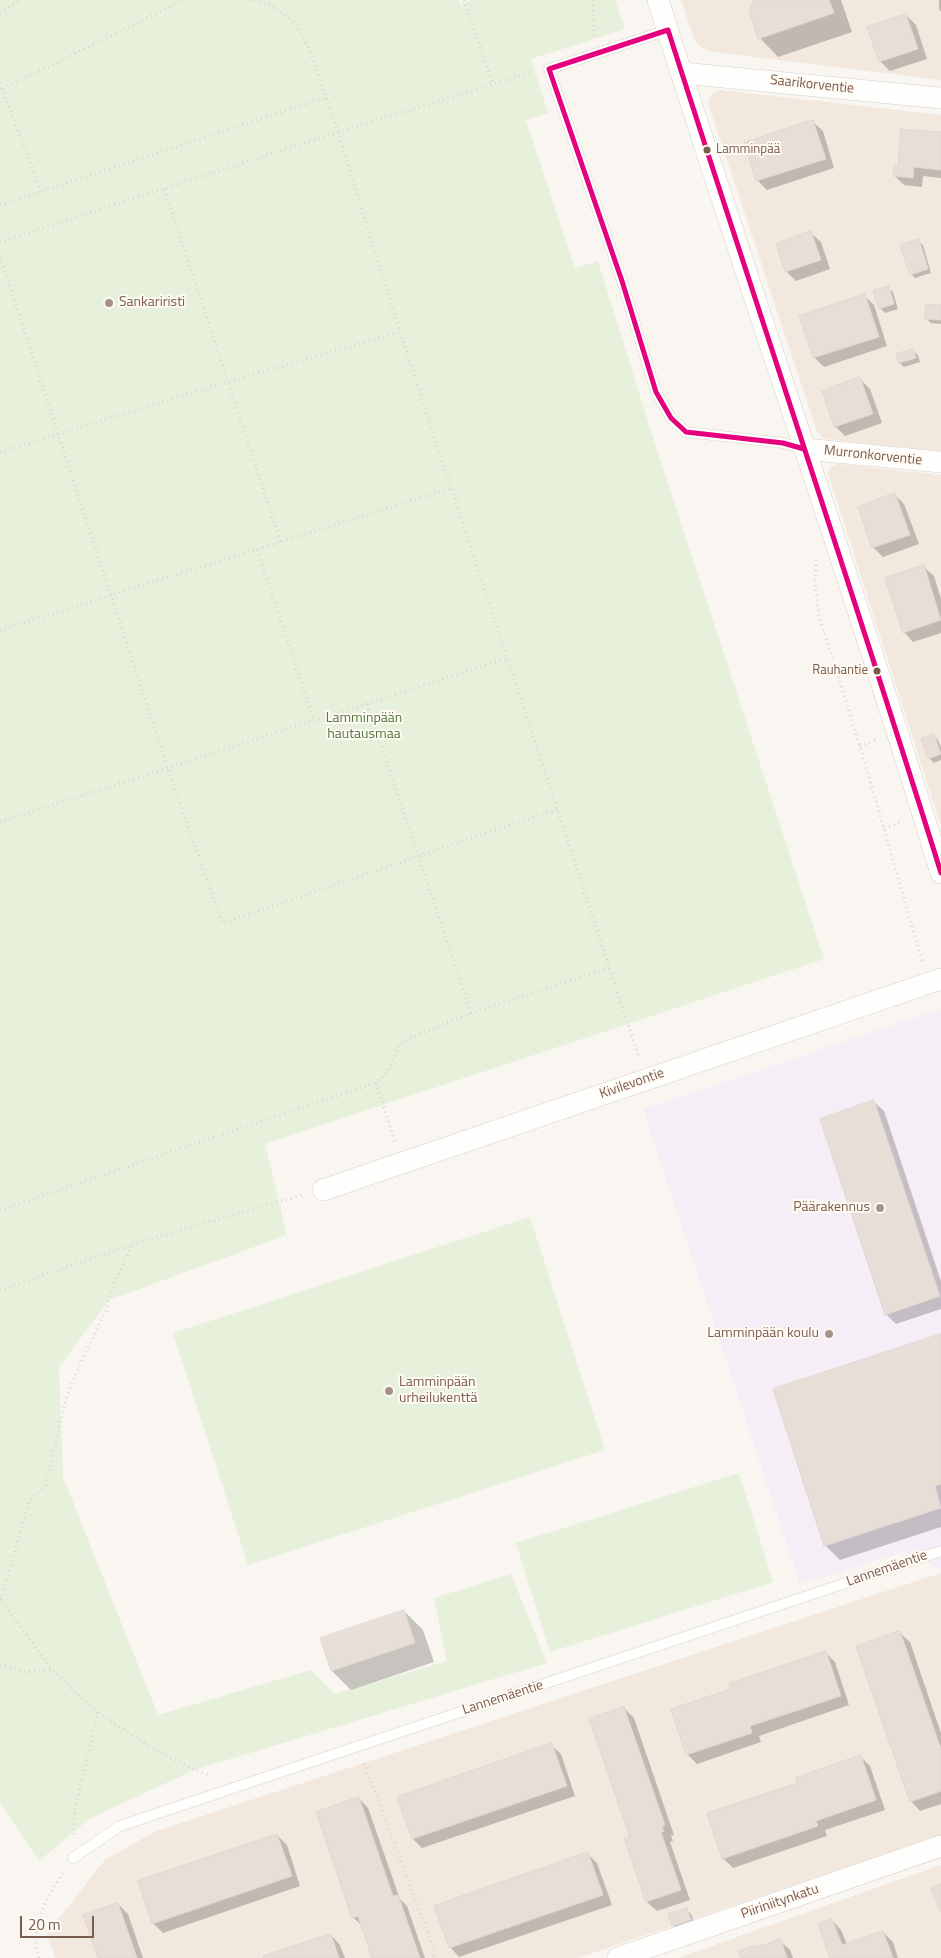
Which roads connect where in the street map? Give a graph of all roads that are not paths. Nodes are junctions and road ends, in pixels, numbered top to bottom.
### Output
1 (658, 0) edge
2 (668, 30) junction
3 (682, 72) junction
4 (941, 98) edge
5 (804, 449) junction
6 (941, 462) edge
7 (941, 873) edge
8 (934, 981) edge
9 (323, 1190) dead end
10 (941, 1551) edge
11 (941, 1846) edge
12 (73, 1858) road end
13 (618, 1958) edge

1 - 2 street
2 - 3 street
2 - 5 lane
3 - 4 street, Saarikorventie
3 - 5 street
5 - 6 street, Murronkorventie
5 - 7 street
8 - 9 street, Kivilevontie
10 - 12 lane, Lannemäentie
11 - 13 street, Piiriniitynkatu

